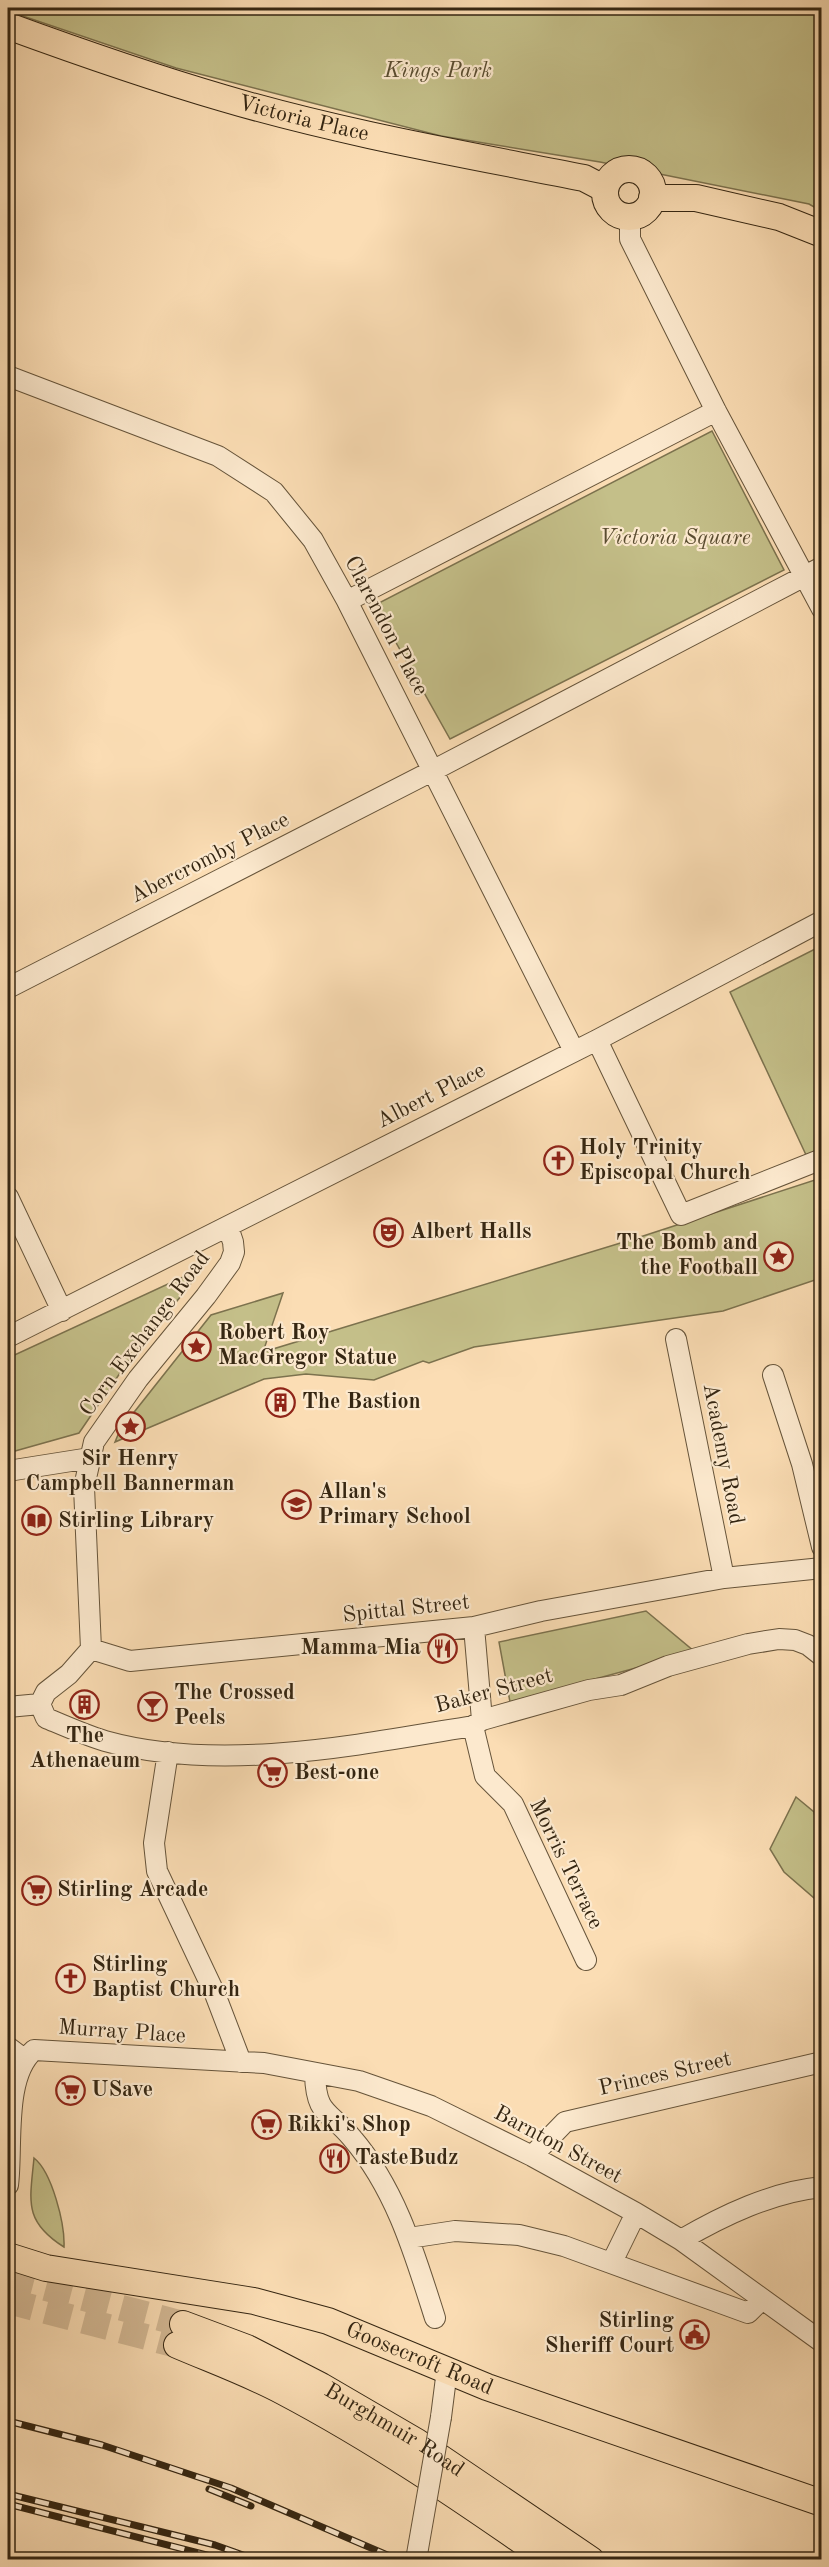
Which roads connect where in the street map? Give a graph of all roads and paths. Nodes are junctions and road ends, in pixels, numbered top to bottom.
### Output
1 (8, 26) edge
2 (605, 189) junction
3 (652, 198) junction
4 (630, 217) junction
5 (822, 234) edge
6 (8, 376) edge
7 (716, 411) junction
8 (813, 571) edge
9 (347, 601) junction
10 (822, 609) edge
11 (434, 770) junction
12 (822, 921) edge
13 (8, 988) edge
14 (597, 1040) junction
15 (574, 1051) junction
16 (822, 1159) edge
17 (8, 1197) edge
18 (228, 1227) junction
19 (62, 1311) junction
20 (8, 1337) edge
21 (676, 1339) dead end
22 (773, 1375) dead end
23 (90, 1458) junction
24 (8, 1472) edge
25 (822, 1547) edge
26 (822, 1568) edge
27 (724, 1578) junction
28 (474, 1627) junction
29 (91, 1649) junction
30 (822, 1656) edge
31 (40, 1704) junction
32 (8, 1707) edge
33 (477, 1723) junction
34 (168, 1752) junction
35 (586, 1960) dead end
36 (8, 2047) edge
37 (24, 2059) junction
38 (241, 2062) junction
39 (822, 2062) edge
40 (315, 2074) junction
41 (532, 2156) junction
42 (8, 2186) edge
43 (822, 2187) edge
44 (636, 2213) junction
45 (409, 2238) junction
46 (681, 2240) junction
47 (8, 2256) edge
48 (612, 2262) junction
49 (755, 2306) junction
50 (435, 2318) dead end
51 (822, 2342) edge
52 (447, 2370) junction
53 (822, 2503) edge
54 (416, 2559) edge
55 (549, 2559) edge
56 (591, 2559) edge

1 - 2 main road, Victoria Place
2 - 3 main road
2 - 4 main road
3 - 4 main road
3 - 5 main road
4 - 7 street
6 - 9 street, Clarendon Place
7 - 8 street
7 - 9 street
8 - 10 street
8 - 11 street
9 - 11 street, Clarendon Place
11 - 13 street, Abercromby Place
11 - 15 street, Clarendon Place
12 - 14 street, Albert Place
14 - 15 street, Albert Place
14 - 16 street
15 - 18 street, Albert Place
17 - 19 street
18 - 19 street, Albert Place
18 - 23 street, Corn Exchange Road
19 - 20 street, Albert Place
21 - 27 street, Academy Road
22 - 25 street
23 - 24 street
23 - 29 street, Corn Exchange Road
26 - 27 street, Spittal Street
27 - 28 street, Spittal Street
28 - 29 street, Spittal Street
28 - 33 street, Morris Terrace
29 - 31 street
30 - 33 street, Baker Street
31 - 32 street
31 - 34 street, Baker Street
33 - 34 street, Baker Street
33 - 35 street, Morris Terrace
34 - 38 street
36 - 37 street
37 - 38 street, Murray Place
37 - 42 street
38 - 40 street, Barnton Street
39 - 41 street, Princes Street
40 - 41 street, Barnton Street
40 - 45 street
41 - 44 street, Barnton Street
43 - 46 street
44 - 46 street, Barnton Street
44 - 48 street
45 - 48 street
45 - 50 street
46 - 49 street, Barnton Street
47 - 52 main road, Goosecroft Road
48 - 49 street
49 - 51 street, Barnton Street
52 - 53 main road, Goosecroft Road
52 - 54 street, bridge
55 - 56 main road, Burghmuir Road

